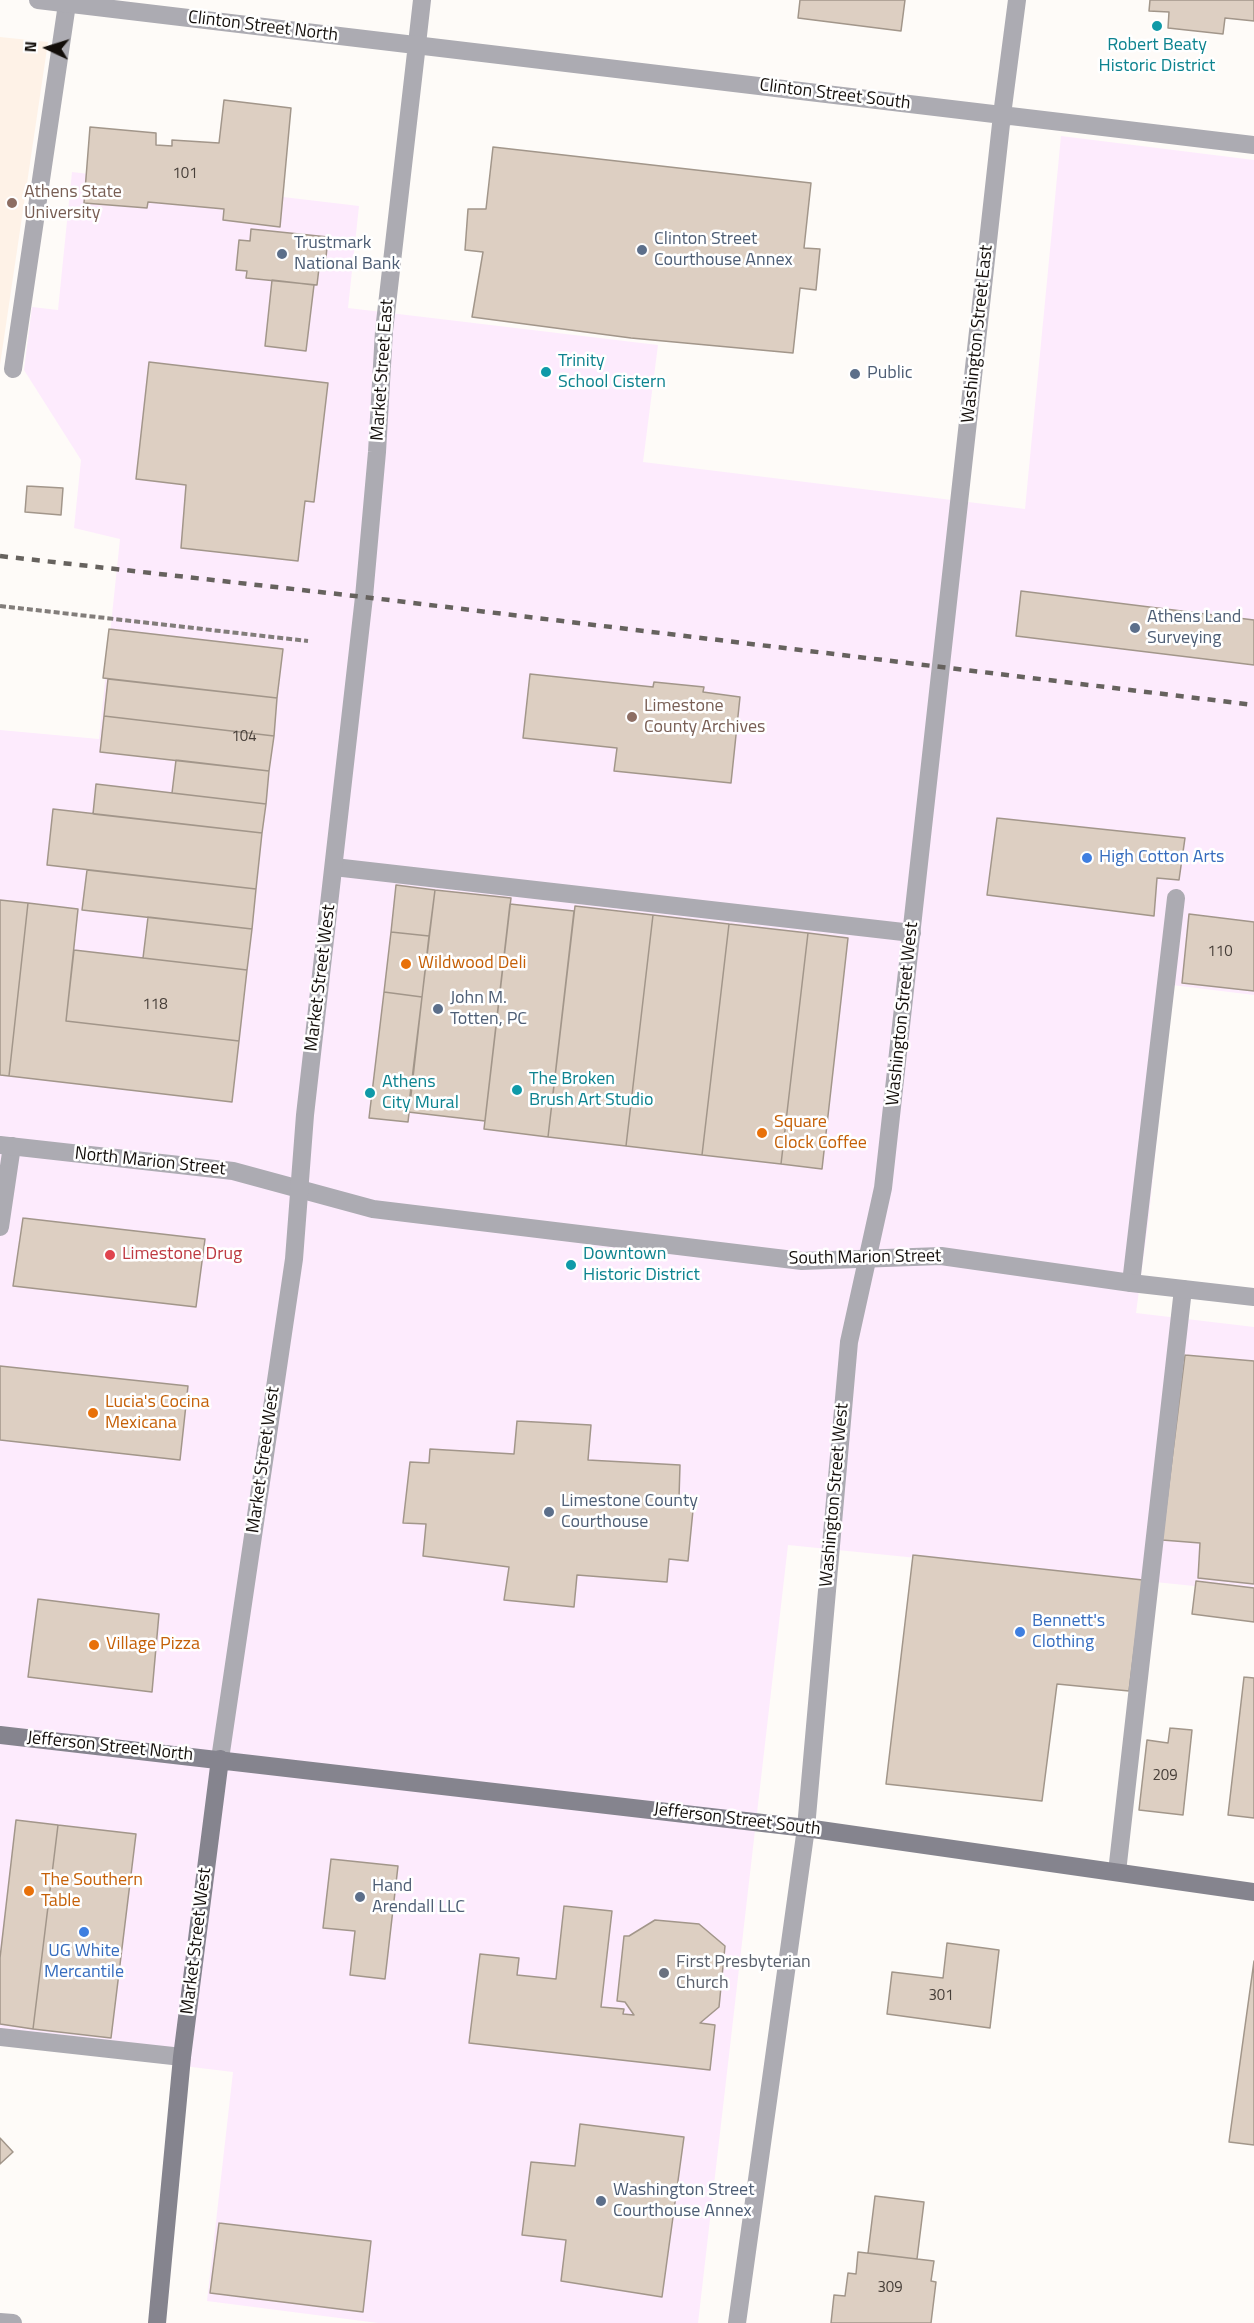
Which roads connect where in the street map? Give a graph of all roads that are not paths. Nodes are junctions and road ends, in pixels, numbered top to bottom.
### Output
1 (38, 0) edge
2 (422, 0) edge
3 (1017, 0) edge
4 (67, 4) junction
5 (417, 44) junction
6 (1002, 115) junction
7 (1254, 145) edge
8 (12, 369) dead end
9 (364, 597) joint
10 (942, 668) joint
11 (334, 867) junction
12 (1176, 898) dead end
13 (912, 933) junction
14 (6, 1145) edge
15 (299, 1188) junction
16 (0, 1227) edge
17 (868, 1259) junction
18 (1131, 1283) junction
19 (1183, 1289) junction
20 (1254, 1297) edge
21 (0, 1735) edge
22 (219, 1759) junction
23 (806, 1828) junction
24 (1117, 1872) junction
25 (1254, 1892) edge
26 (0, 2037) edge
27 (182, 2057) junction
28 (0, 2322) edge
29 (13, 2323) edge
30 (157, 2323) edge
31 (736, 2323) edge

1 - 4 street, Clinton Street North
2 - 5 street, Market Street East
3 - 6 street, Washington Street East
4 - 5 street, Clinton Street North
4 - 8 street
5 - 6 street, Clinton Street South
5 - 9 street, Market Street East
6 - 7 street, Clinton Street South
6 - 10 street, Washington Street East
9 - 11 street, Market Street West
10 - 13 street, Washington Street West
11 - 13 street
11 - 15 street, Market Street West
12 - 18 street
13 - 17 street, Washington Street West
14 - 15 street, North Marion Street
14 - 16 street
15 - 17 street, South Marion Street
15 - 22 street, Market Street West
17 - 18 street, South Marion Street
17 - 23 street, Washington Street West
18 - 19 street, South Marion Street
19 - 20 street, South Marion Street
19 - 24 street
21 - 22 main road, Jefferson Street North
22 - 23 main road, Jefferson Street South
22 - 27 main road, Market Street West
23 - 24 main road, Jefferson Street South
23 - 31 street, Washington Street West
24 - 25 main road, Jefferson Street South
26 - 27 street
27 - 30 main road, Market Street West
28 - 29 street

